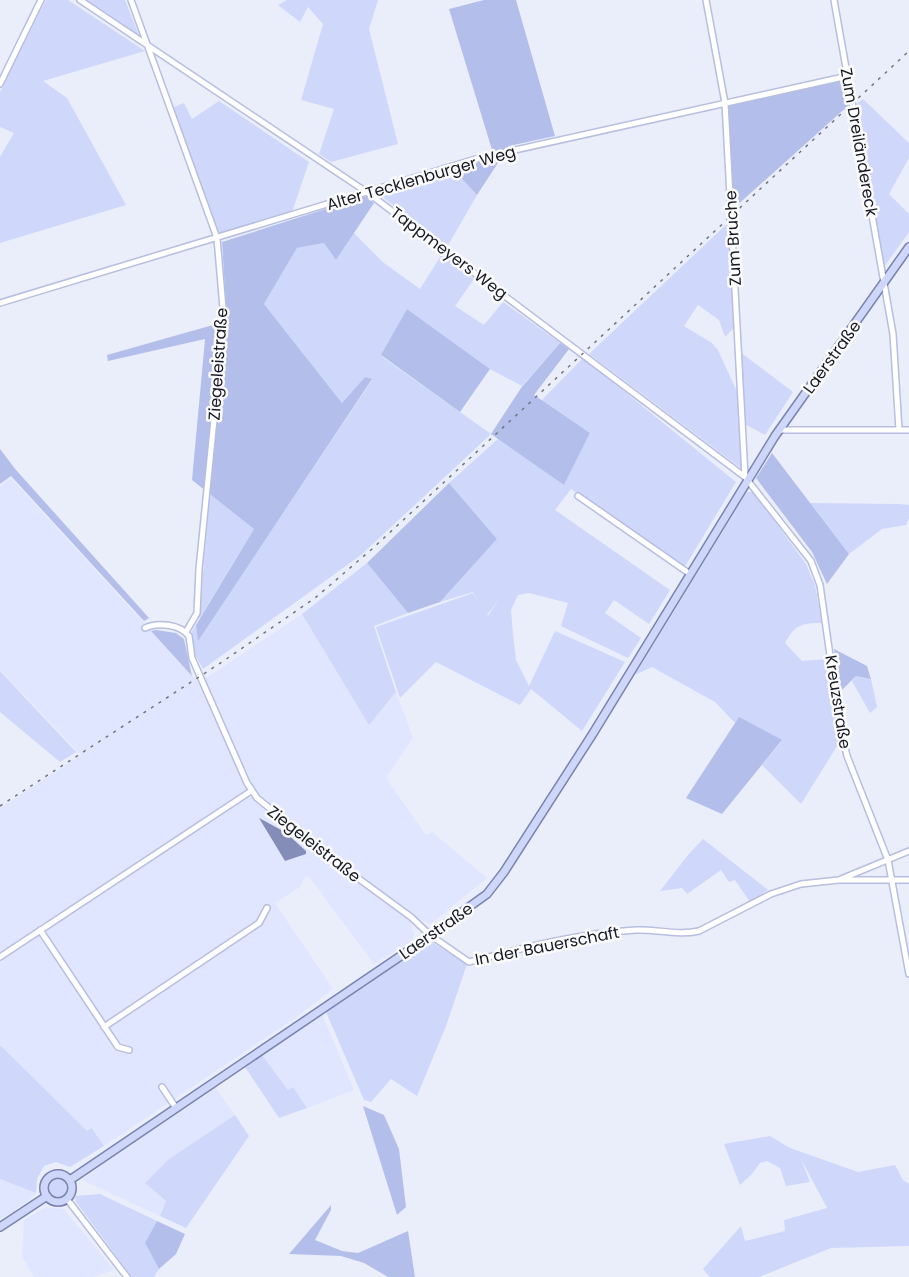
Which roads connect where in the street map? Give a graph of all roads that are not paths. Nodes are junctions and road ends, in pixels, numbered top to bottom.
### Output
1 (41, 0) edge
2 (80, 0) edge
3 (131, 0) edge
4 (706, 0) edge
5 (834, 0) edge
6 (147, 45) junction
7 (848, 76) junction
8 (0, 84) edge
9 (725, 103) junction
10 (368, 193) junction
11 (217, 238) junction
12 (909, 247) edge
13 (885, 283) junction
14 (0, 303) edge
15 (779, 430) junction
16 (899, 430) junction
17 (909, 430) edge
18 (747, 478) junction
19 (578, 496) dead end
20 (690, 574) junction
21 (145, 628) dead end
22 (186, 632) junction
23 (251, 791) junction
24 (909, 851) edge
25 (888, 860) junction
26 (839, 880) junction
27 (892, 880) junction
28 (909, 880) edge
29 (267, 908) dead end
30 (40, 930) junction
31 (430, 935) junction
32 (0, 957) edge
33 (909, 974) edge
34 (104, 1027) junction
35 (129, 1050) dead end
36 (162, 1087) dead end
37 (176, 1108) junction
38 (70, 1180) junction
39 (47, 1196) junction
40 (67, 1199) junction
41 (0, 1227) edge
42 (126, 1277) edge

1 - 8 street
2 - 6 street, Tappmeyers Weg
3 - 6 street, Ziegeleistraße
4 - 9 street, Zum Bruche
5 - 7 street, Zum Dreiländereck
6 - 10 street, Tappmeyers Weg
6 - 11 street, Ziegeleistraße
7 - 9 street, Alter Tecklenburger Weg
7 - 13 street, Zum Dreiländereck
9 - 10 street, Alter Tecklenburger Weg
9 - 18 street, Zum Bruche
10 - 11 street, Alter Tecklenburger Weg
10 - 18 street, Tappmeyers Weg
11 - 14 street, Alter Tecklenburger Weg
11 - 22 street, Ziegeleistraße
12 - 13 main road, Laerstraße
13 - 15 main road, Laerstraße
13 - 16 street
15 - 16 street
15 - 18 main road, Laerstraße
16 - 17 street
18 - 20 main road, Laerstraße
18 - 25 street, Kreuzstraße
19 - 20 street
20 - 31 main road, Laerstraße
21 - 22 street
22 - 23 street, Ziegeleistraße
23 - 30 street
23 - 31 street, Ziegeleistraße
24 - 25 street, In der Bauerschaft
25 - 26 street, In der Bauerschaft
25 - 27 street, Kreuzstraße
26 - 27 street, In der Bauerschaft
26 - 31 street, In der Bauerschaft
27 - 28 street, In der Bauerschaft
27 - 33 street, Kreuzstraße
29 - 34 street
30 - 32 street
30 - 34 street
31 - 37 main road, Laerstraße
34 - 35 street
36 - 37 street
37 - 38 main road, Laerstraße
38 - 39 main road
38 - 40 main road
39 - 40 main road
39 - 41 main road
40 - 42 street

